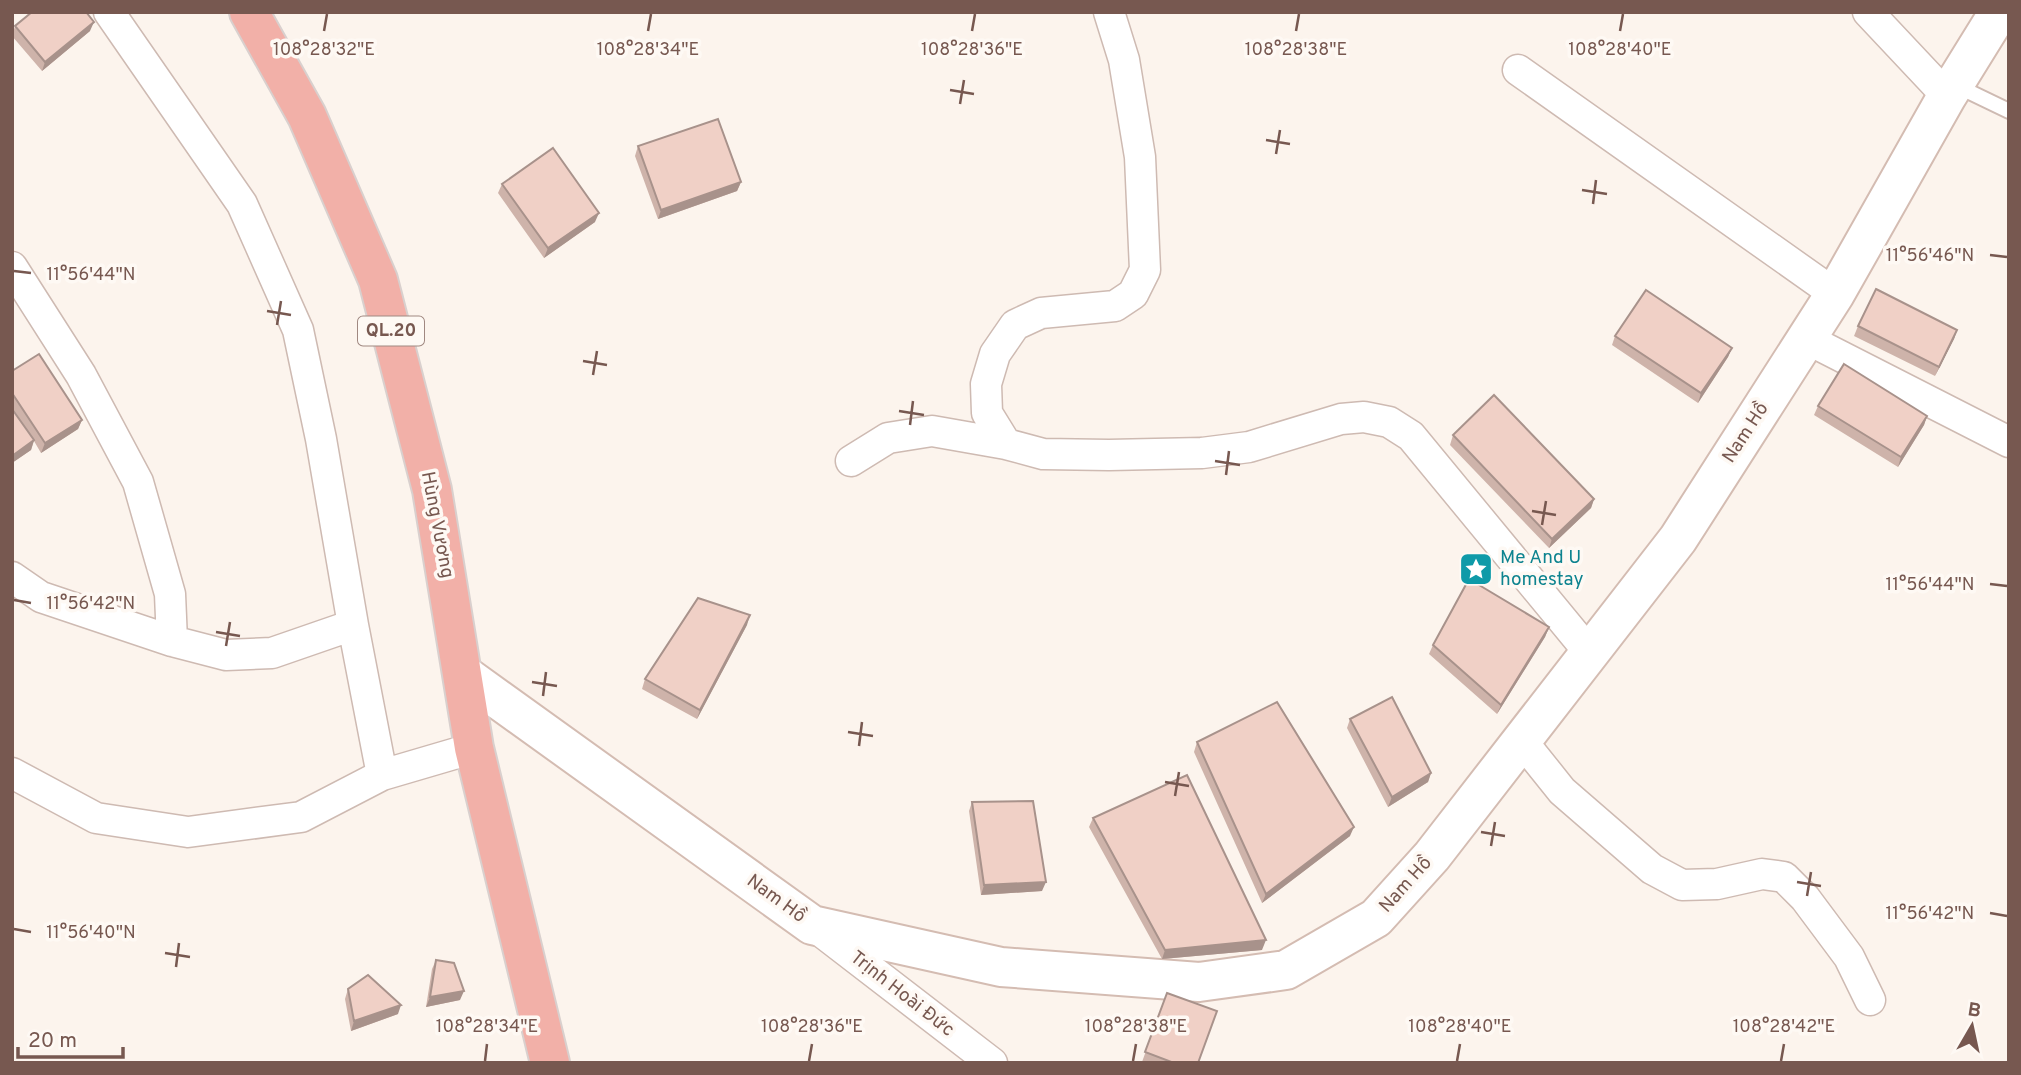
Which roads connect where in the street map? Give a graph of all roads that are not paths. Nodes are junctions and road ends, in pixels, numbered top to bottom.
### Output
1 (109, 12) edge
2 (249, 12) edge
3 (1109, 12) edge
4 (1868, 12) edge
5 (1999, 12) edge
6 (1518, 70) dead end
7 (1951, 90) junction
8 (2009, 111) edge
9 (12, 267) edge
10 (1835, 294) junction
11 (1807, 339) junction
12 (2009, 442) edge
13 (1006, 444) junction
14 (852, 461) dead end
15 (12, 578) edge
16 (353, 625) junction
17 (172, 641) junction
18 (1589, 652) junction
19 (463, 674) junction
20 (1522, 741) junction
21 (474, 748) junction
22 (12, 773) edge
23 (382, 775) junction
24 (812, 925) junction
25 (1870, 1000) dead end
26 (550, 1063) edge
27 (992, 1063) edge

1 - 16 street
2 - 19 highway, Hùng Vương / QL.20
3 - 13 street
4 - 7 street
5 - 7 street, Nam Hồ
6 - 10 street
7 - 8 lane
7 - 10 street, Nam Hồ
9 - 17 street
10 - 11 street, Nam Hồ
11 - 12 street
11 - 18 street, Nam Hồ
13 - 14 street
13 - 18 street
15 - 17 street
16 - 17 street
16 - 23 street
18 - 20 street, Nam Hồ
19 - 21 highway, Hùng Vương / QL.20
19 - 24 street, Nam Hồ
20 - 24 street, Nam Hồ
20 - 25 street
21 - 23 street
21 - 26 highway, Hùng Vương / QL.20
22 - 23 street
24 - 27 street, Trịnh Hoài Đức

